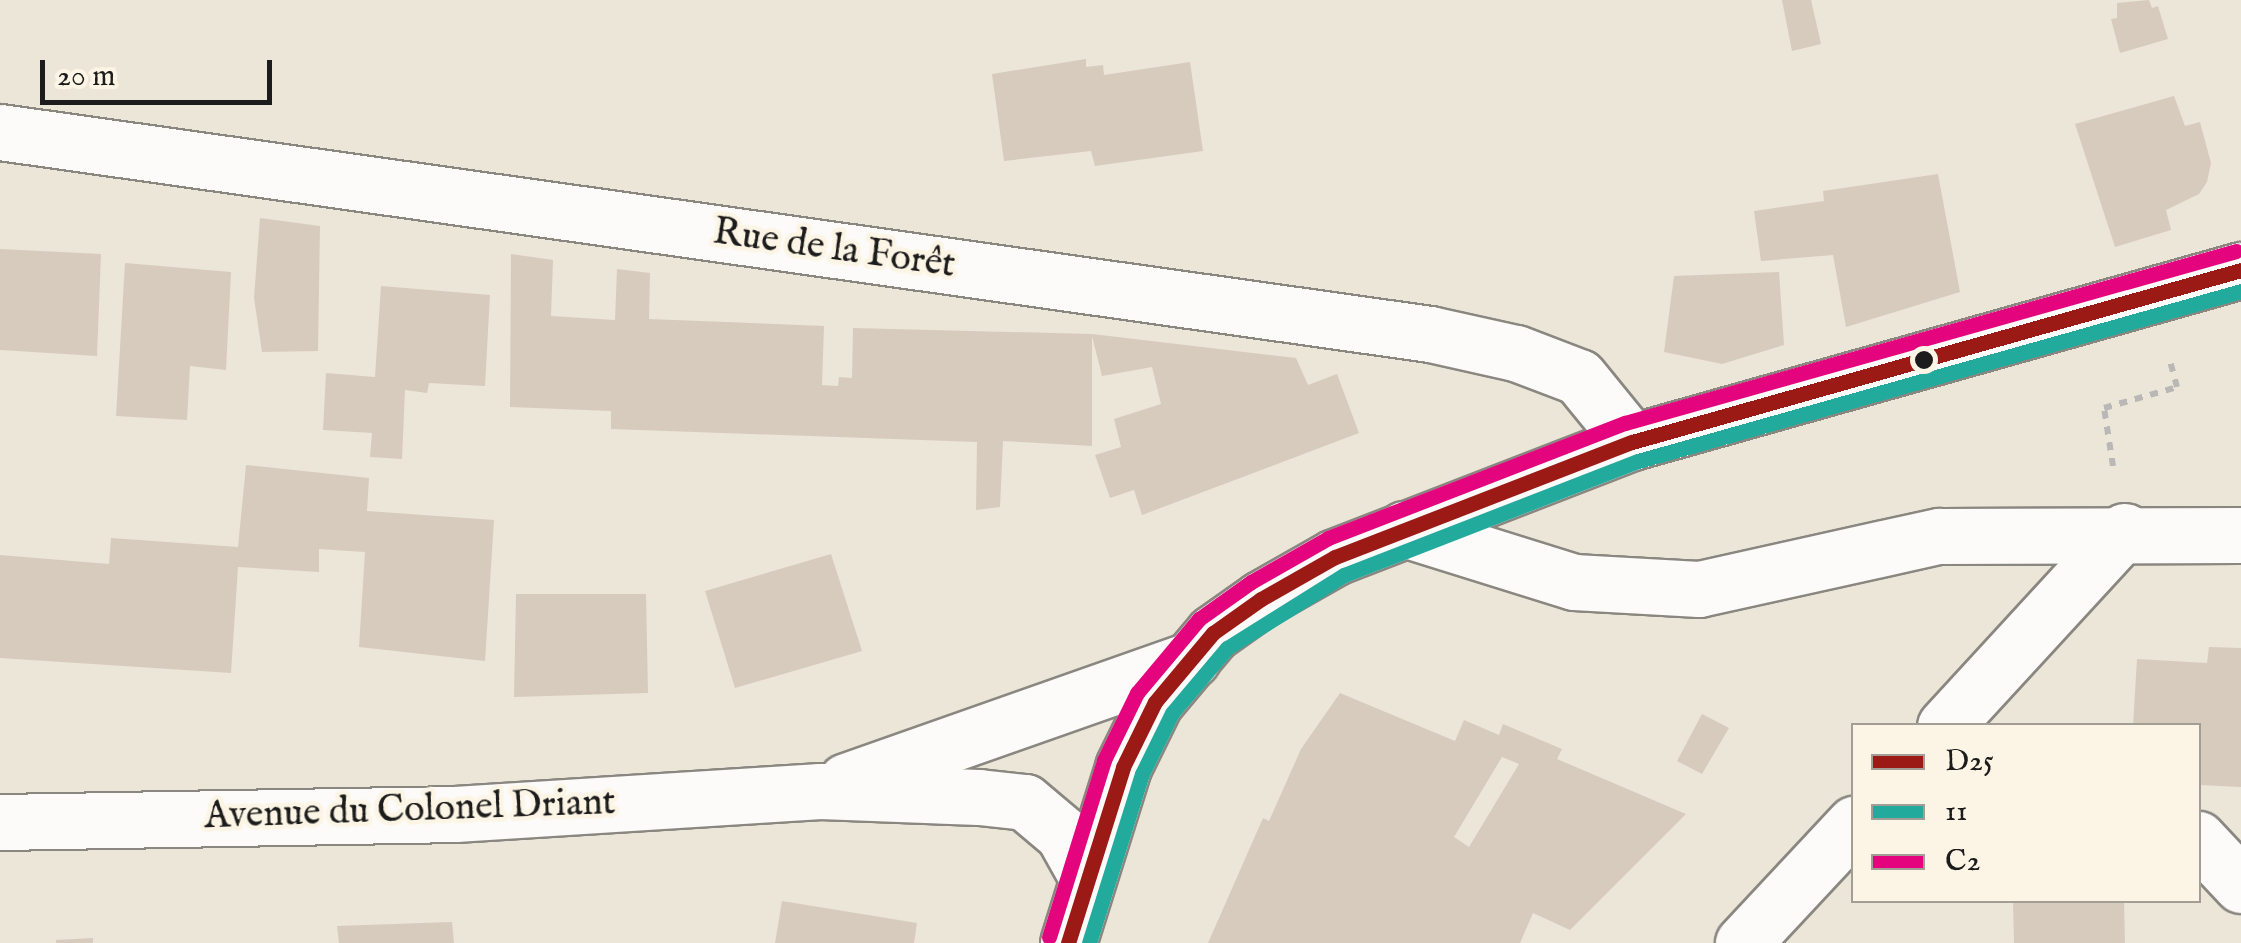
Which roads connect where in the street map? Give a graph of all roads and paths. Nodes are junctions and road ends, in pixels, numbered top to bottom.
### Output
1 (0, 132) edge
2 (2241, 270) edge
3 (2152, 297) junction
4 (1632, 442) junction
5 (1404, 529) junction
6 (2124, 531) junction
7 (2241, 535) edge
8 (1192, 659) junction
9 (1947, 723) edge
10 (820, 790) junction
11 (0, 822) edge
12 (1851, 827) edge
13 (2201, 842) edge
14 (1087, 877) junction
15 (2241, 886) edge
16 (1068, 943) edge
17 (1743, 943) edge

1 - 4 street, Rue de la Forêt
2 - 3 street
3 - 4 street
3 - 6 path
4 - 5 street
5 - 6 street
5 - 8 street
6 - 7 street
6 - 9 street
8 - 10 street, Avenue du Colonel Driant
8 - 14 street
10 - 11 street, Avenue du Colonel Driant
10 - 14 street, Avenue du Colonel Driant
12 - 17 street
13 - 15 street
14 - 16 street

